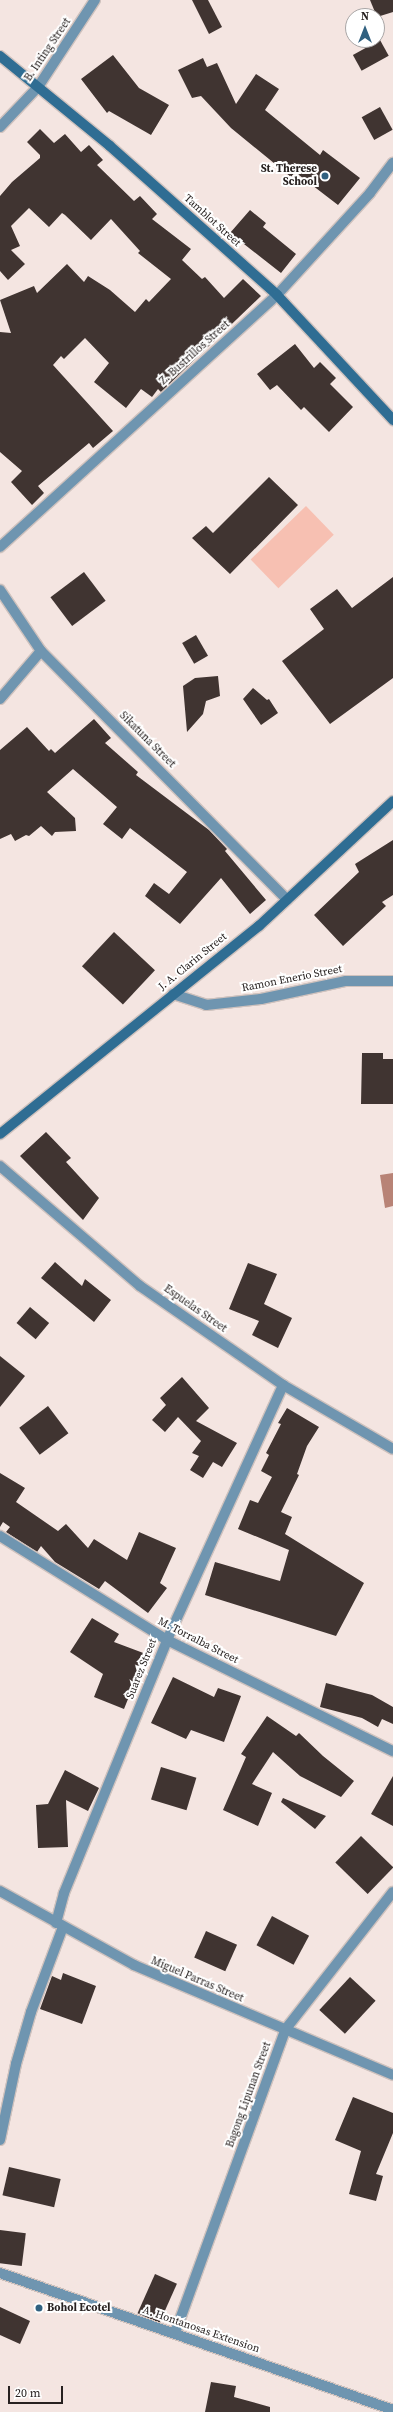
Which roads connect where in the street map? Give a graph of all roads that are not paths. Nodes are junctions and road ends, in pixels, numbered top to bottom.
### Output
1 (95, 0) edge
2 (0, 56) edge
3 (38, 88) junction
4 (0, 127) edge
5 (393, 163) edge
6 (277, 295) junction
7 (393, 420) edge
8 (0, 547) edge
9 (0, 590) edge
10 (41, 651) junction
11 (0, 699) edge
12 (393, 801) edge
13 (286, 900) junction
14 (393, 981) edge
15 (173, 994) junction
16 (0, 1134) edge
17 (0, 1166) edge
18 (283, 1385) junction
19 (393, 1449) edge
20 (0, 1536) edge
21 (167, 1640) junction
22 (393, 1751) edge
23 (0, 1891) edge
24 (393, 1892) edge
25 (59, 1925) junction
26 (285, 2030) junction
27 (393, 2075) edge
28 (0, 2140) edge
29 (0, 2273) edge
30 (175, 2333) junction
31 (393, 2410) edge

1 - 3 street, B. Inting Street
2 - 3 main road, Tamblot Street
3 - 4 street, B. Inting Street
3 - 6 main road, Tamblot Street
5 - 6 street, Z. Bustrillos Street
6 - 7 main road, Tamblot Street
6 - 8 street, Z. Bustrillos Street
9 - 10 street, Sikatuna Street
10 - 11 street
10 - 13 street, Sikatuna Street
12 - 13 main road, J. A. Clarin Street
13 - 15 main road, J. A. Clarin Street
14 - 15 street, Ramon Enerio Street
15 - 16 main road, J. A. Clarin Street
17 - 18 street, Espuelas Street
18 - 19 street, Espuelas Street
18 - 21 street, Suarez Street
20 - 21 street, M. Torralba Street
21 - 22 street, M. Torralba Street
21 - 25 street, Suarez Street
23 - 25 street, Miguel Parras Street
24 - 26 street, Bagong Lipunan Street
25 - 26 street, Miguel Parras Street
25 - 28 street, Suarez Street
26 - 27 street, Miguel Parras Street
26 - 30 street, Bagong Lipunan Street
29 - 30 street, A. Hontanosas Extension
30 - 31 street, A. Hontanosas Extension

